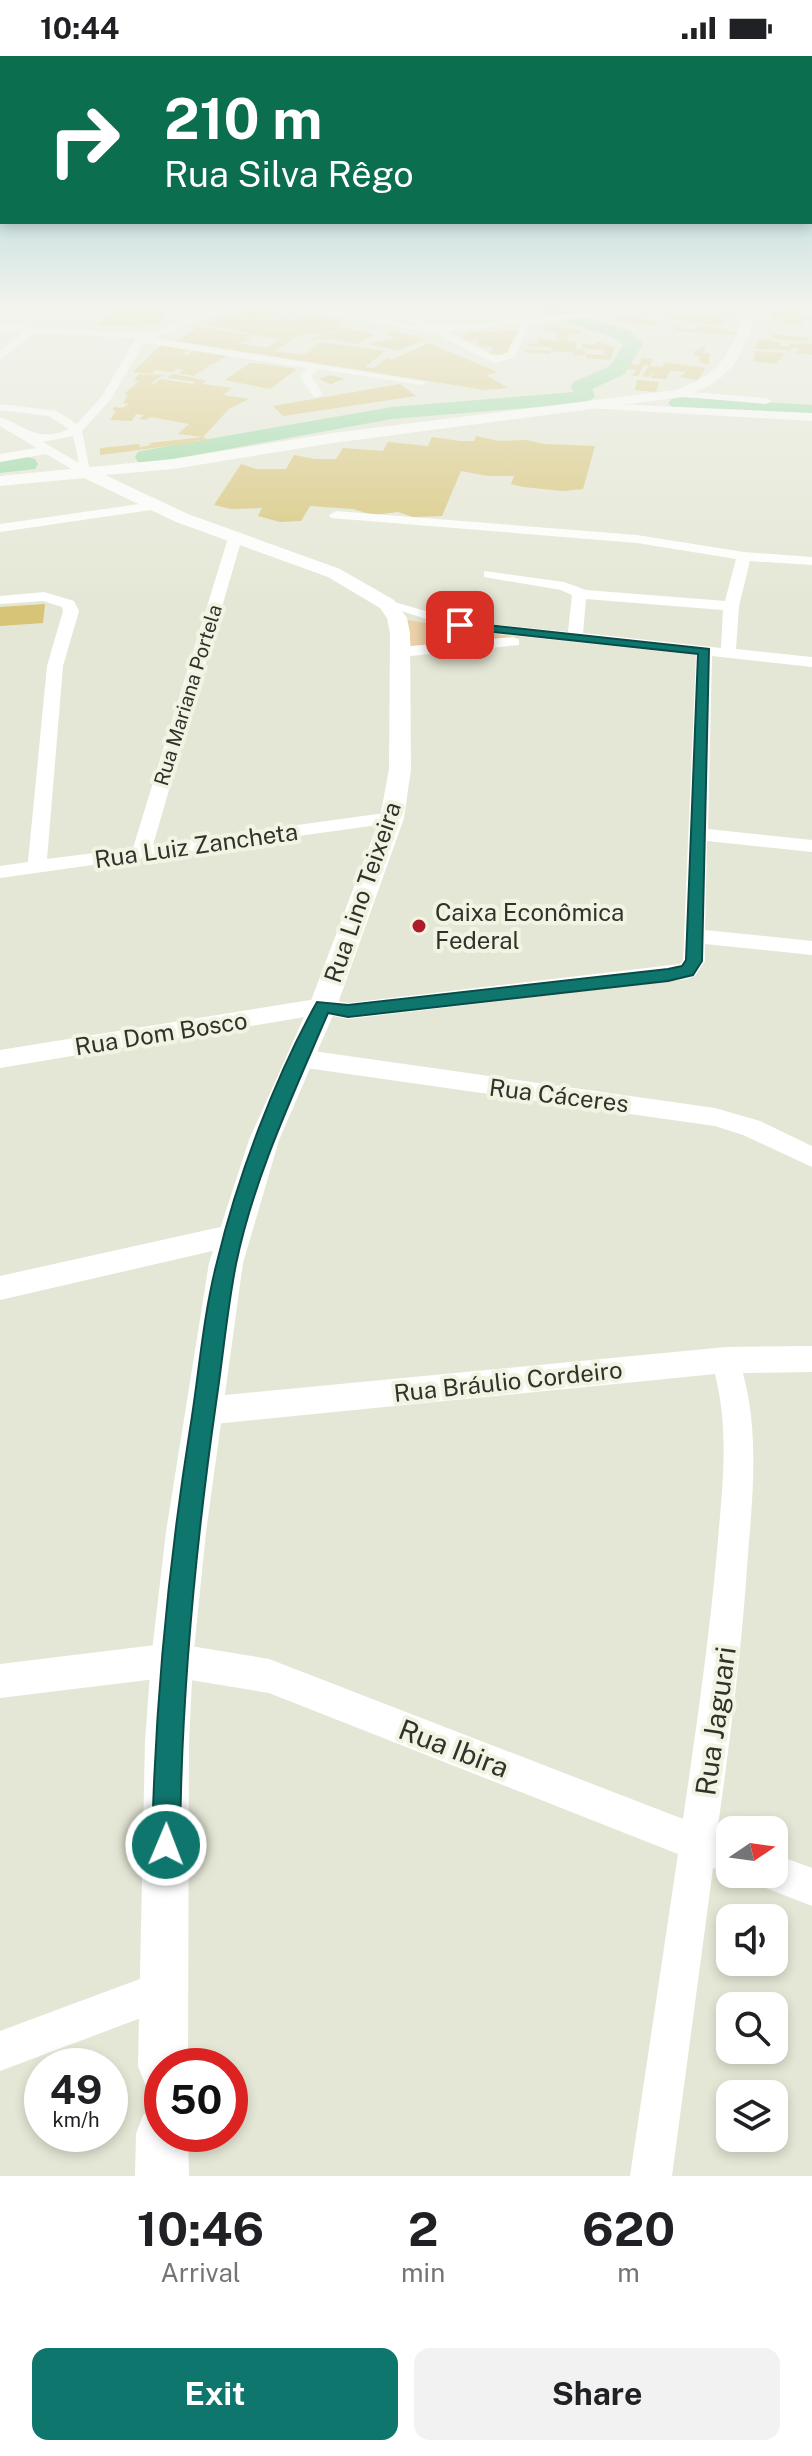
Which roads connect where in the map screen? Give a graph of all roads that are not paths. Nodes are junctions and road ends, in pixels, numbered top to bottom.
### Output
1 (100, 403) edge
2 (615, 403) edge
3 (593, 406) junction
4 (0, 407) edge
5 (38, 411) junction
6 (812, 417) edge
7 (1, 422) edge
8 (77, 431) junction
9 (26, 436) junction
10 (49, 451) junction
11 (0, 458) edge
12 (93, 476) junction
13 (0, 481) edge
14 (30, 482) junction
15 (0, 490) edge
16 (134, 498) junction
17 (153, 506) junction
18 (336, 515) dead end
19 (0, 528) edge
20 (235, 538) junction
21 (744, 556) junction
22 (812, 561) edge
23 (489, 574) dead end
24 (583, 594) junction
25 (0, 600) edge
26 (387, 604) junction
27 (731, 606) junction
28 (569, 637) junction
29 (704, 651) junction
30 (400, 652) junction
31 (728, 654) junction
32 (812, 662) edge
33 (392, 818) junction
34 (698, 834) junction
35 (812, 846) edge
36 (141, 853) junction
37 (37, 867) junction
38 (0, 872) edge
39 (695, 936) junction
40 (812, 948) edge
41 (323, 1006) junction
42 (299, 1058) junction
43 (0, 1059) edge
44 (802, 1152) edge
45 (234, 1235) junction
46 (0, 1288) edge
47 (812, 1359) edge
48 (726, 1360) junction
49 (204, 1411) junction
50 (172, 1660) junction
51 (0, 1681) edge
52 (714, 1850) edge
53 (788, 1878) edge
54 (812, 1887) edge
55 (164, 1990) junction
56 (163, 2048) edge
57 (0, 2051) edge
58 (162, 2152) edge
59 (162, 2176) edge
60 (651, 2176) edge

1 - 8 street
2 - 3 main road
3 - 6 street
3 - 12 main road
4 - 5 street
5 - 7 street
5 - 8 street
7 - 9 street
8 - 9 street
8 - 12 street
9 - 10 street
10 - 11 street
10 - 12 street
10 - 14 main road
12 - 14 main road
12 - 16 main road
13 - 14 main road
14 - 15 main road
14 - 16 main road
16 - 17 main road
17 - 19 street
17 - 20 main road
18 - 21 street
20 - 26 main road
20 - 36 street, Rua Mariana Portela
21 - 22 street
21 - 27 street
23 - 24 street
24 - 27 street
24 - 28 street
25 - 37 street
26 - 28 street
26 - 30 main road, Rua Lino Teixeira
27 - 31 street
28 - 29 street
28 - 30 street
29 - 31 street
29 - 34 street
30 - 33 main road, Rua Lino Teixeira
31 - 32 street
33 - 36 street, Rua Luiz Zancheta
33 - 41 main road, Rua Lino Teixeira
34 - 35 street
34 - 39 street
36 - 37 street, Rua Luiz Zancheta
37 - 38 street, Rua Luiz Zancheta
39 - 40 street
39 - 41 street, Rua Dom Bosco
41 - 42 main road, Rua Lino Teixeira
41 - 43 street, Rua Dom Bosco
42 - 44 street, Rua Cáceres
42 - 45 main road, Rua Lino Teixeira
45 - 46 street
45 - 49 main road, Rua Lino Teixeira
47 - 48 street, Rua Bráulio Cordeiro
48 - 49 street, Rua Bráulio Cordeiro
48 - 52 street, Rua Jaguari
49 - 50 main road, Rua Lino Teixeira
50 - 51 street, Rua Ibira
50 - 52 street, Rua Ibira
50 - 55 main road, Rua Lino Teixeira
52 - 60 street, Rua Jaguari
53 - 54 street
55 - 56 main road, Rua Lino Teixeira
55 - 57 street
58 - 59 main road

